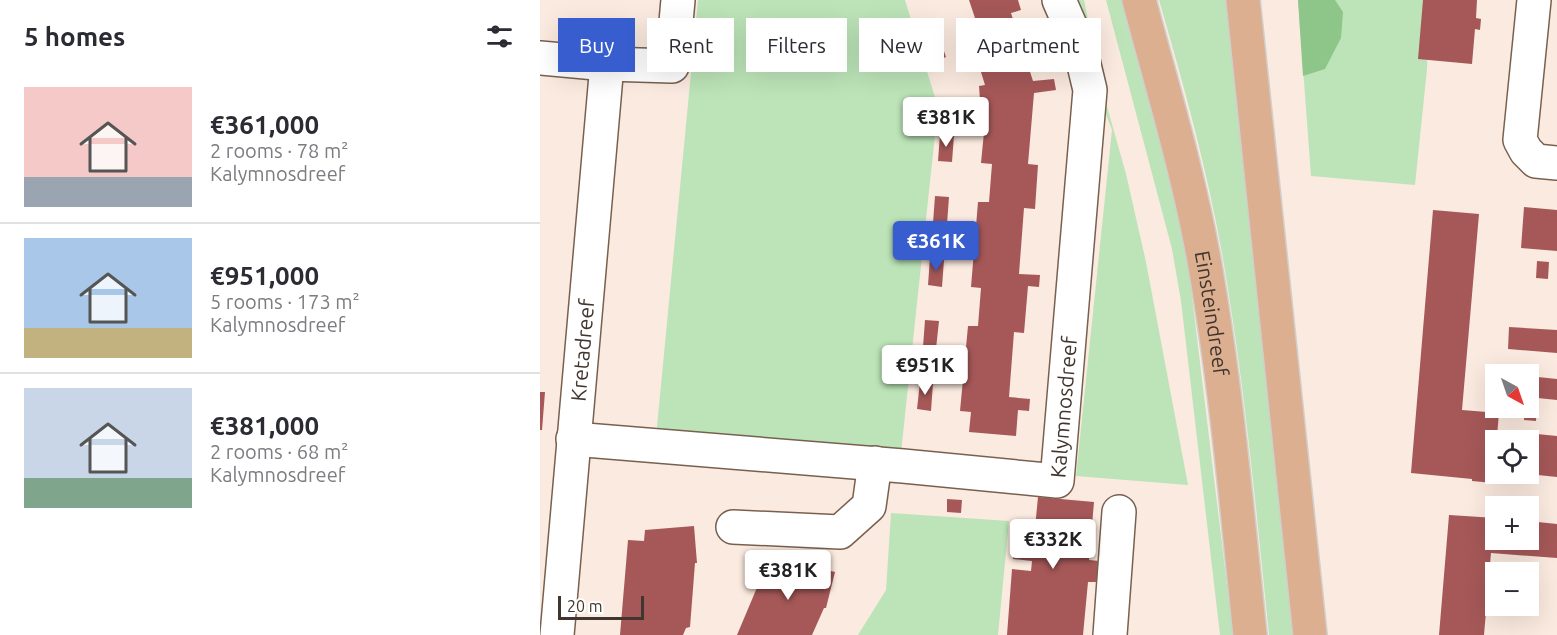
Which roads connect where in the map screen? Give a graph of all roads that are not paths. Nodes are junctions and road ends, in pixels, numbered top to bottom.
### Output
1 (678, 0) edge
2 (1059, 0) edge
3 (1139, 0) edge
4 (1243, 0) edge
5 (1534, 0) edge
6 (540, 58) edge
7 (558, 60) edge
8 (635, 65) edge
9 (606, 72) edge
10 (1557, 163) edge
11 (573, 439) junction
12 (875, 463) junction
13 (1119, 512) dead end
14 (733, 527) dead end
15 (557, 635) edge
16 (1110, 635) edge
17 (1250, 635) edge
18 (1310, 635) edge

1 - 8 street
2 - 12 street, Kalymnosdreef
3 - 17 main road, Einsteindreef
4 - 18 main road
5 - 10 street
6 - 7 street
9 - 11 street, Kretadreef
11 - 12 street, Kalymnosdreef
11 - 15 street, Kretadreef
12 - 14 street
13 - 16 street

